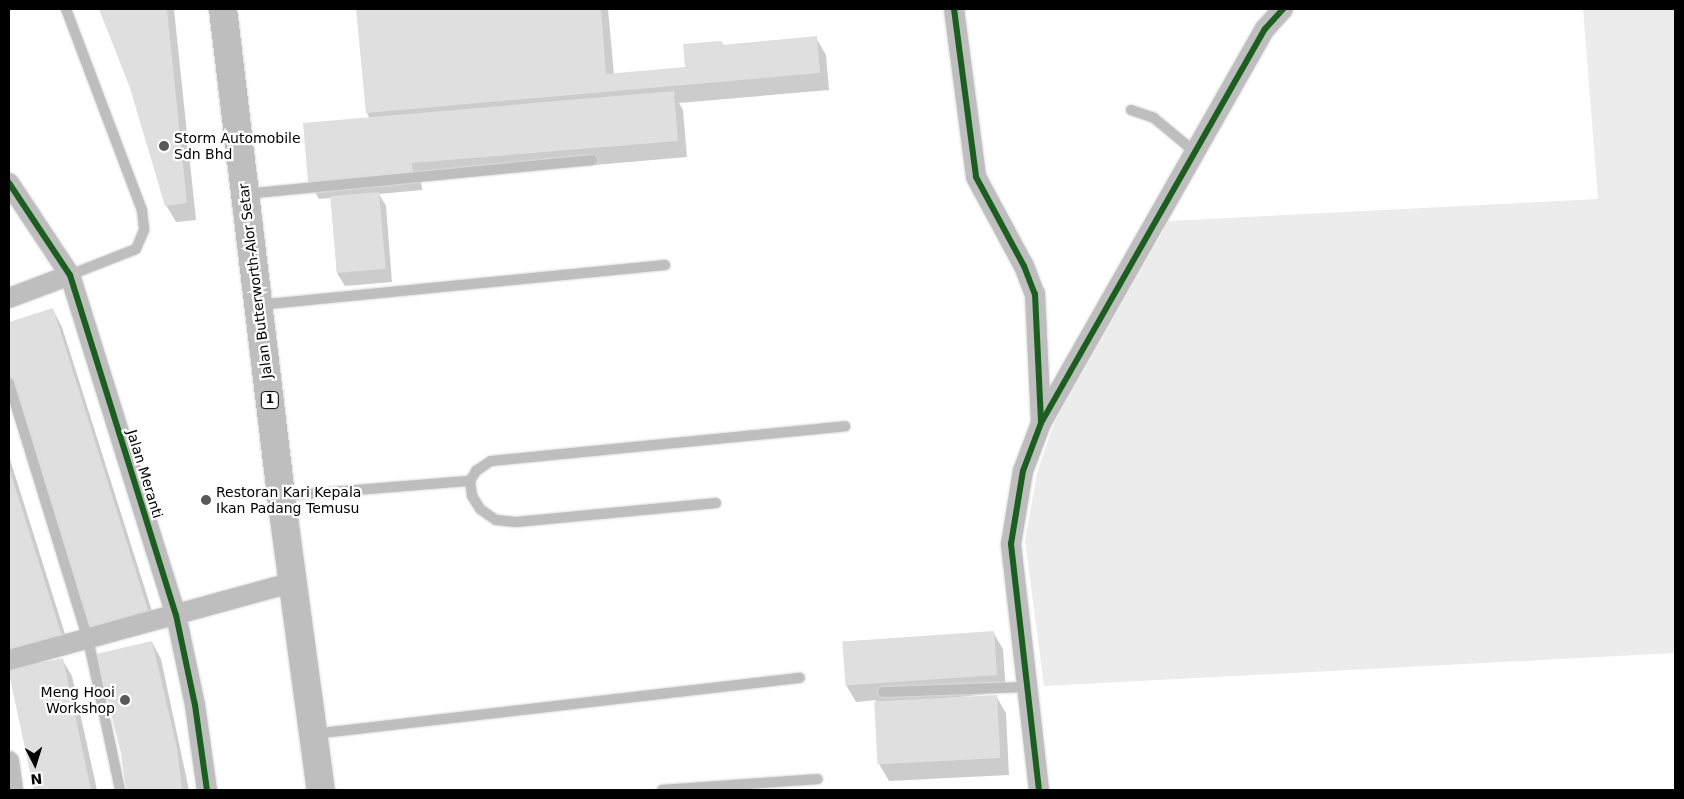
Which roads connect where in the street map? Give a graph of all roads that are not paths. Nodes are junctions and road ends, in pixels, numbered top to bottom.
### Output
1 (66, 9) edge
2 (223, 9) edge
3 (954, 9) edge
4 (1283, 9) edge
5 (1131, 110) dead end
6 (1195, 152) junction
7 (592, 160) dead end
8 (9, 183) edge
9 (245, 194) junction
10 (665, 265) dead end
11 (70, 274) junction
12 (9, 298) edge
13 (258, 305) junction
14 (9, 383) edge
15 (1041, 423) junction
16 (845, 426) dead end
17 (470, 481) junction
18 (281, 496) junction
19 (716, 502) dead end
20 (294, 582) junction
21 (176, 615) junction
22 (88, 639) junction
23 (9, 660) edge
24 (800, 678) dead end
25 (1026, 687) junction
26 (883, 692) dead end
27 (312, 734) junction
28 (9, 761) edge
29 (818, 779) dead end
30 (13, 790) edge
31 (120, 790) edge
32 (207, 790) edge
33 (320, 790) edge
34 (662, 790) edge
35 (1039, 790) edge

1 - 11 lane
2 - 9 main road, Jalan Butterworth-Alor Setar / 1
3 - 15 street
4 - 6 street
5 - 6 lane
6 - 15 street
7 - 9 lane
8 - 11 street, Jalan Meranti
9 - 13 main road, Jalan Butterworth-Alor Setar / 1
10 - 13 lane
11 - 12 street
11 - 21 street, Jalan Meranti
13 - 18 main road, Jalan Butterworth-Alor Setar / 1
14 - 22 lane
15 - 25 street
16 - 17 lane
17 - 18 lane
17 - 19 lane
18 - 20 main road, Jalan Butterworth-Alor Setar / 1
20 - 21 street
20 - 27 main road, Jalan Butterworth-Alor Setar / 1
21 - 22 street
21 - 32 street, Jalan Meranti
22 - 23 street
22 - 31 lane
24 - 27 lane
25 - 26 lane
25 - 35 street
27 - 33 main road, Jalan Butterworth-Alor Setar / 1
28 - 30 street
29 - 34 lane

